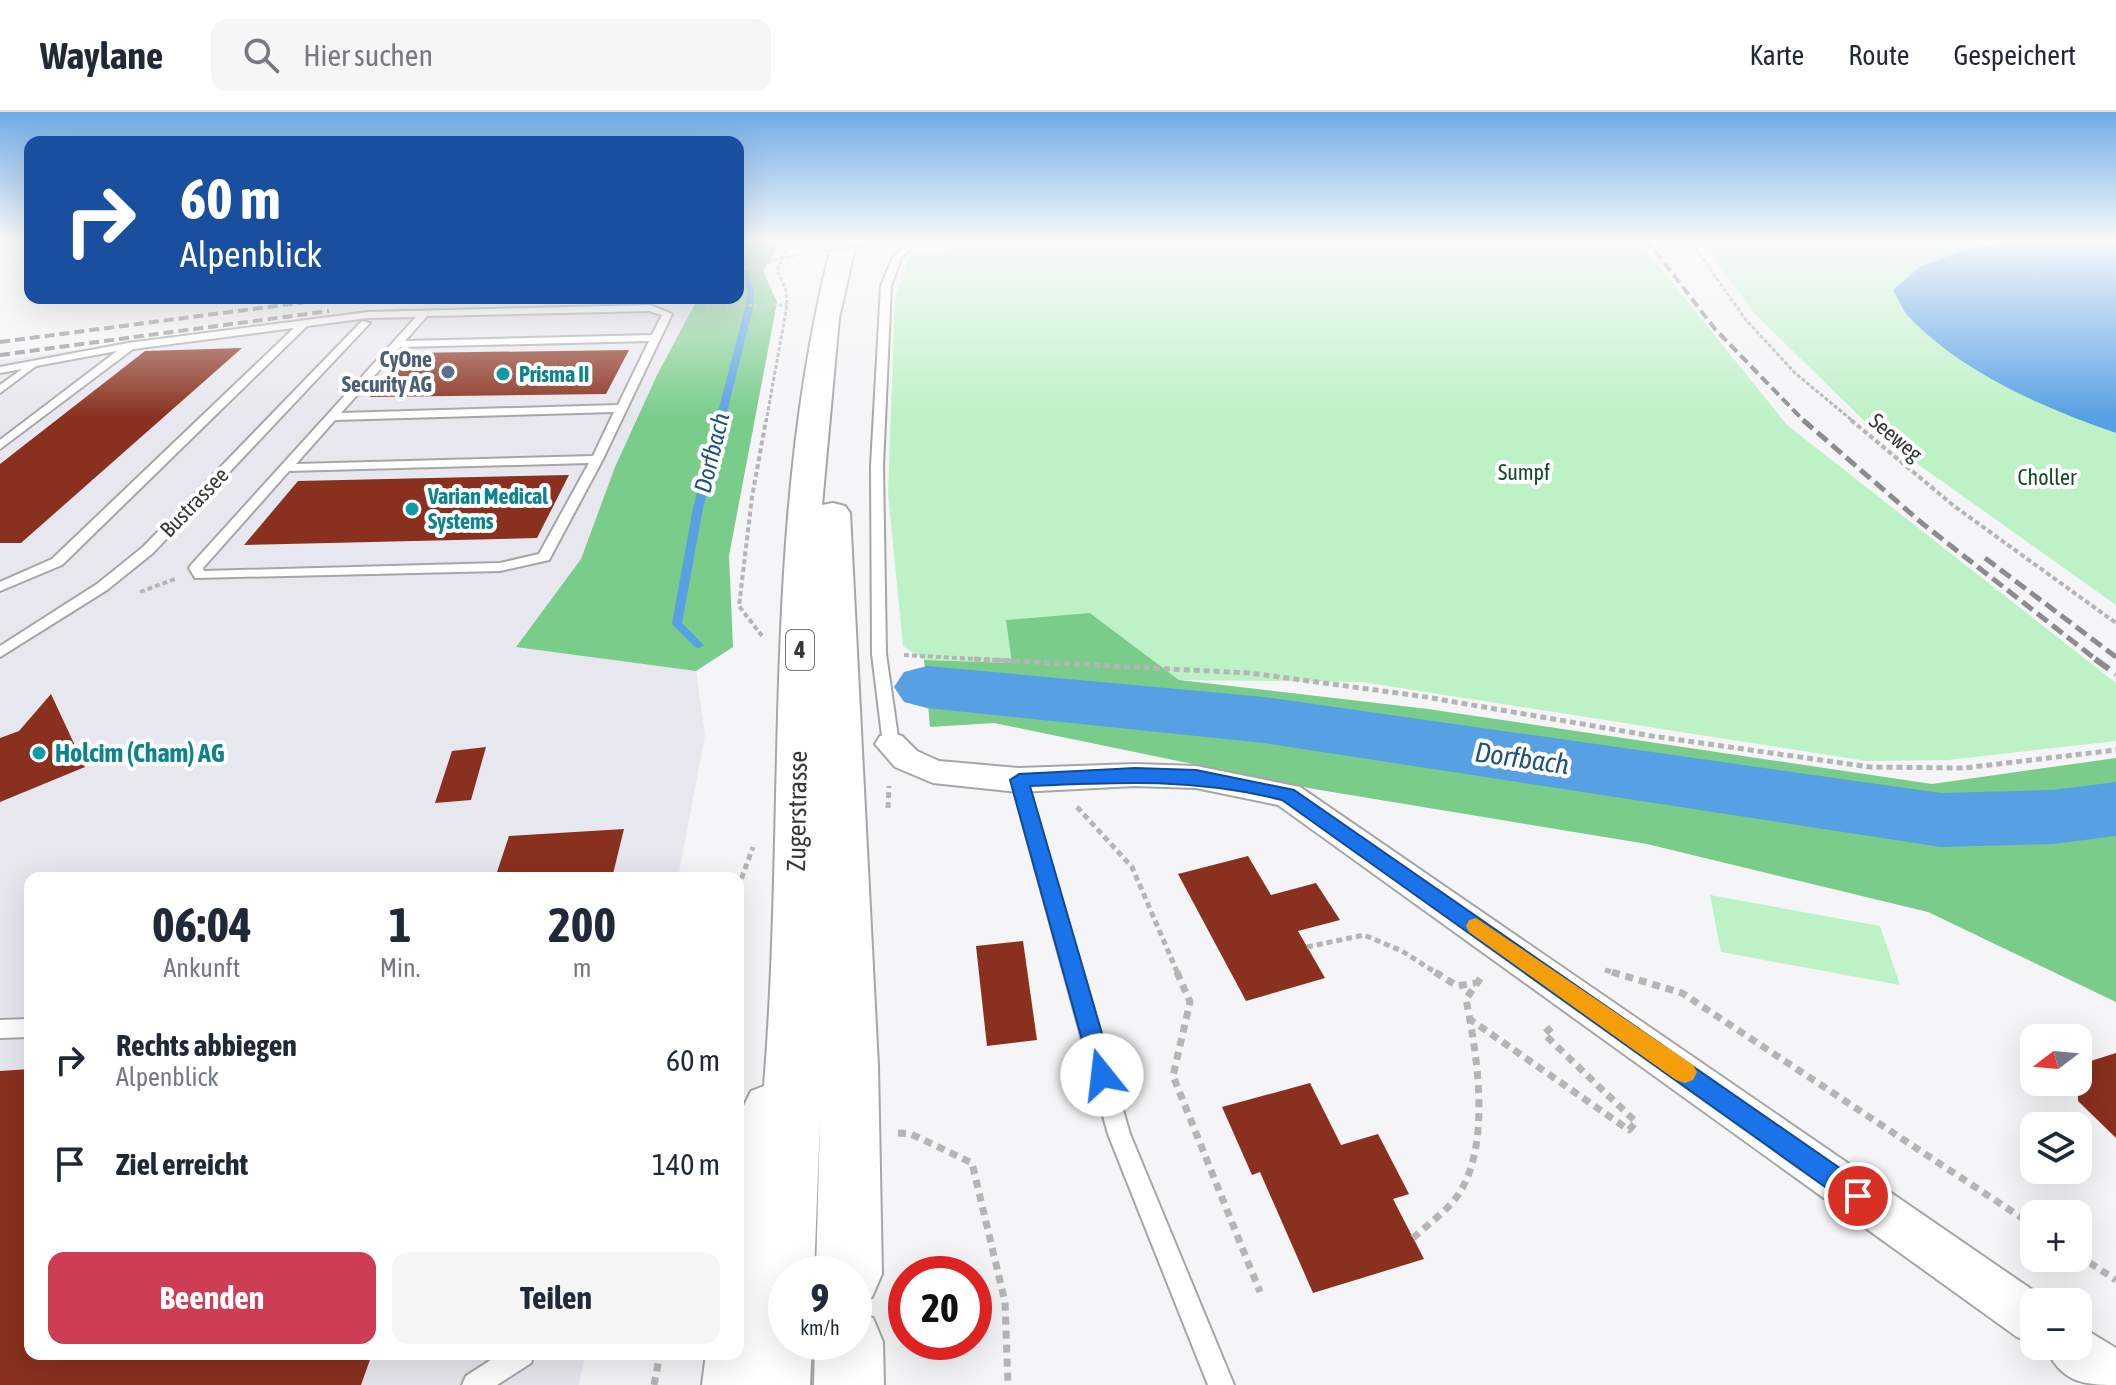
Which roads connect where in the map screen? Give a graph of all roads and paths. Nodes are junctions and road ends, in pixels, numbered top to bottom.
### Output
1 (787, 298) edge
2 (834, 298) edge
3 (851, 298) edge
4 (885, 298) edge
5 (1731, 298) edge
6 (703, 304) edge
7 (425, 313) junction
8 (365, 323) dead end
9 (303, 324) junction
10 (656, 338) junction
11 (399, 344) junction
12 (130, 346) junction
13 (32, 366) junction
14 (0, 370) edge
15 (0, 390) edge
16 (622, 408) junction
17 (332, 417) junction
18 (0, 446) edge
19 (597, 459) junction
20 (286, 468) junction
21 (0, 587) edge
22 (2116, 623) edge
23 (0, 652) edge
24 (879, 654) junction
25 (891, 744) joint
26 (2116, 750) edge
27 (1034, 779) junction
28 (1307, 947) dead end
29 (1587, 983) junction
30 (1468, 1018) junction
31 (24, 1028) edge
32 (0, 1029) edge
33 (794, 1065) junction
34 (891, 1132) dead end
35 (2020, 1217) edge
36 (1413, 1238) dead end
37 (849, 1256) edge
38 (2092, 1264) edge
39 (2116, 1280) edge
40 (1260, 1292) dead end
41 (744, 1309) edge
42 (2020, 1309) edge
43 (513, 1360) edge
44 (659, 1360) edge
45 (739, 1360) edge
46 (849, 1360) edge
47 (2090, 1360) edge
48 (2116, 1378) edge
49 (475, 1385) edge
50 (654, 1385) edge
51 (737, 1385) edge
52 (775, 1385) edge
53 (849, 1385) edge
54 (1008, 1385) edge
55 (1221, 1385) edge

1 - 6 path
2 - 33 main road, Zugerstrasse / 4
3 - 37 main road, Zugerstrasse / 4
4 - 24 lane
5 - 22 path, Seeweg
7 - 9 lane
7 - 10 lane
7 - 11 lane
8 - 23 lane, Bustrassee
9 - 12 lane
9 - 21 lane
10 - 11 lane
10 - 16 lane
11 - 17 lane
12 - 13 lane
12 - 18 lane
13 - 14 lane
13 - 15 lane
16 - 17 lane
16 - 19 lane
17 - 20 lane
19 - 20 lane
19 - 20 lane
24 - 25 lane
24 - 26 path
25 - 27 street
27 - 29 street
27 - 40 path
27 - 55 lane
28 - 30 path
29 - 30 path
29 - 35 path
29 - 42 street
30 - 36 path
31 - 32 lane
33 - 41 main road
33 - 52 main road, Zugerstrasse / 4
34 - 54 path
38 - 39 path
43 - 49 lane
44 - 50 path
45 - 51 main road
46 - 53 main road
47 - 48 street

